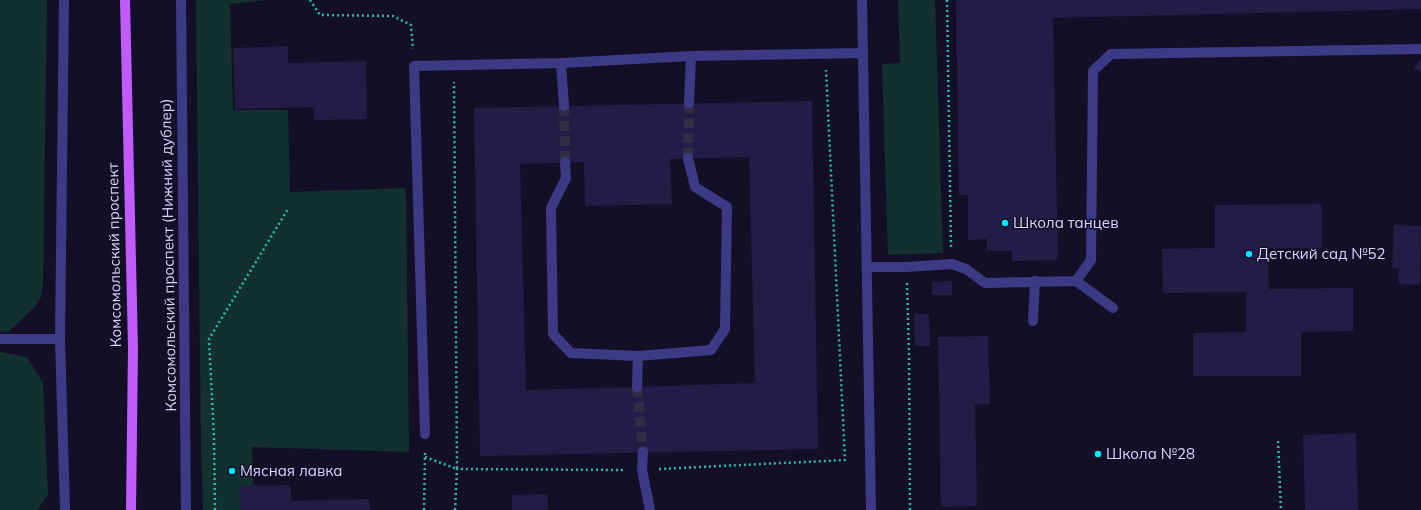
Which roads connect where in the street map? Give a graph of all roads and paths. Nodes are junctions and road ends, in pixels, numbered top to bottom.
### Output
1 (64, 0) edge
2 (125, 0) edge
3 (181, 0) edge
4 (310, 0) edge
5 (862, 0) edge
6 (947, 0) edge
7 (1421, 49) edge
8 (863, 53) junction
9 (826, 54) junction
10 (691, 56) junction
11 (562, 63) junction
12 (454, 65) junction
13 (414, 66) junction
14 (689, 103) tunnel mouth
15 (564, 106) tunnel mouth
16 (688, 158) tunnel mouth
17 (565, 162) tunnel mouth
18 (288, 209) dead end
19 (952, 264) junction
20 (867, 267) junction
21 (906, 267) junction
22 (1035, 281) junction
23 (1076, 281) junction
24 (1113, 308) dead end
25 (1033, 321) dead end
26 (0, 339) edge
27 (60, 339) junction
28 (638, 356) junction
29 (638, 388) tunnel mouth
30 (425, 434) joint
31 (1278, 441) dead end
32 (642, 452) tunnel mouth
33 (425, 457) junction
34 (457, 469) junction
35 (642, 470) junction
36 (65, 510) edge
37 (131, 510) edge
38 (186, 510) edge
39 (215, 510) edge
40 (424, 510) edge
41 (455, 510) edge
42 (650, 510) edge
43 (871, 510) edge
44 (910, 510) edge
45 (1281, 510) edge

1 - 27 street
2 - 37 main road, Комсомольский проспект
3 - 38 street, Комсомольский проспект (Нижний дублер)
4 - 13 path
5 - 8 street
6 - 19 path
7 - 23 street
8 - 9 street
8 - 20 street
9 - 10 street
9 - 35 path
10 - 11 street
10 - 14 street
11 - 12 street
11 - 15 street
12 - 13 street
12 - 34 path
13 - 30 street
16 - 28 street
17 - 28 street
18 - 39 path
19 - 21 street
19 - 22 street
20 - 21 street
20 - 43 street
21 - 44 path
22 - 23 street
22 - 25 street
23 - 24 street
26 - 27 street
27 - 36 street
28 - 29 street
30 - 33 path
31 - 45 path
32 - 35 street
33 - 34 path
33 - 40 path
34 - 35 path
34 - 41 path
35 - 42 street

